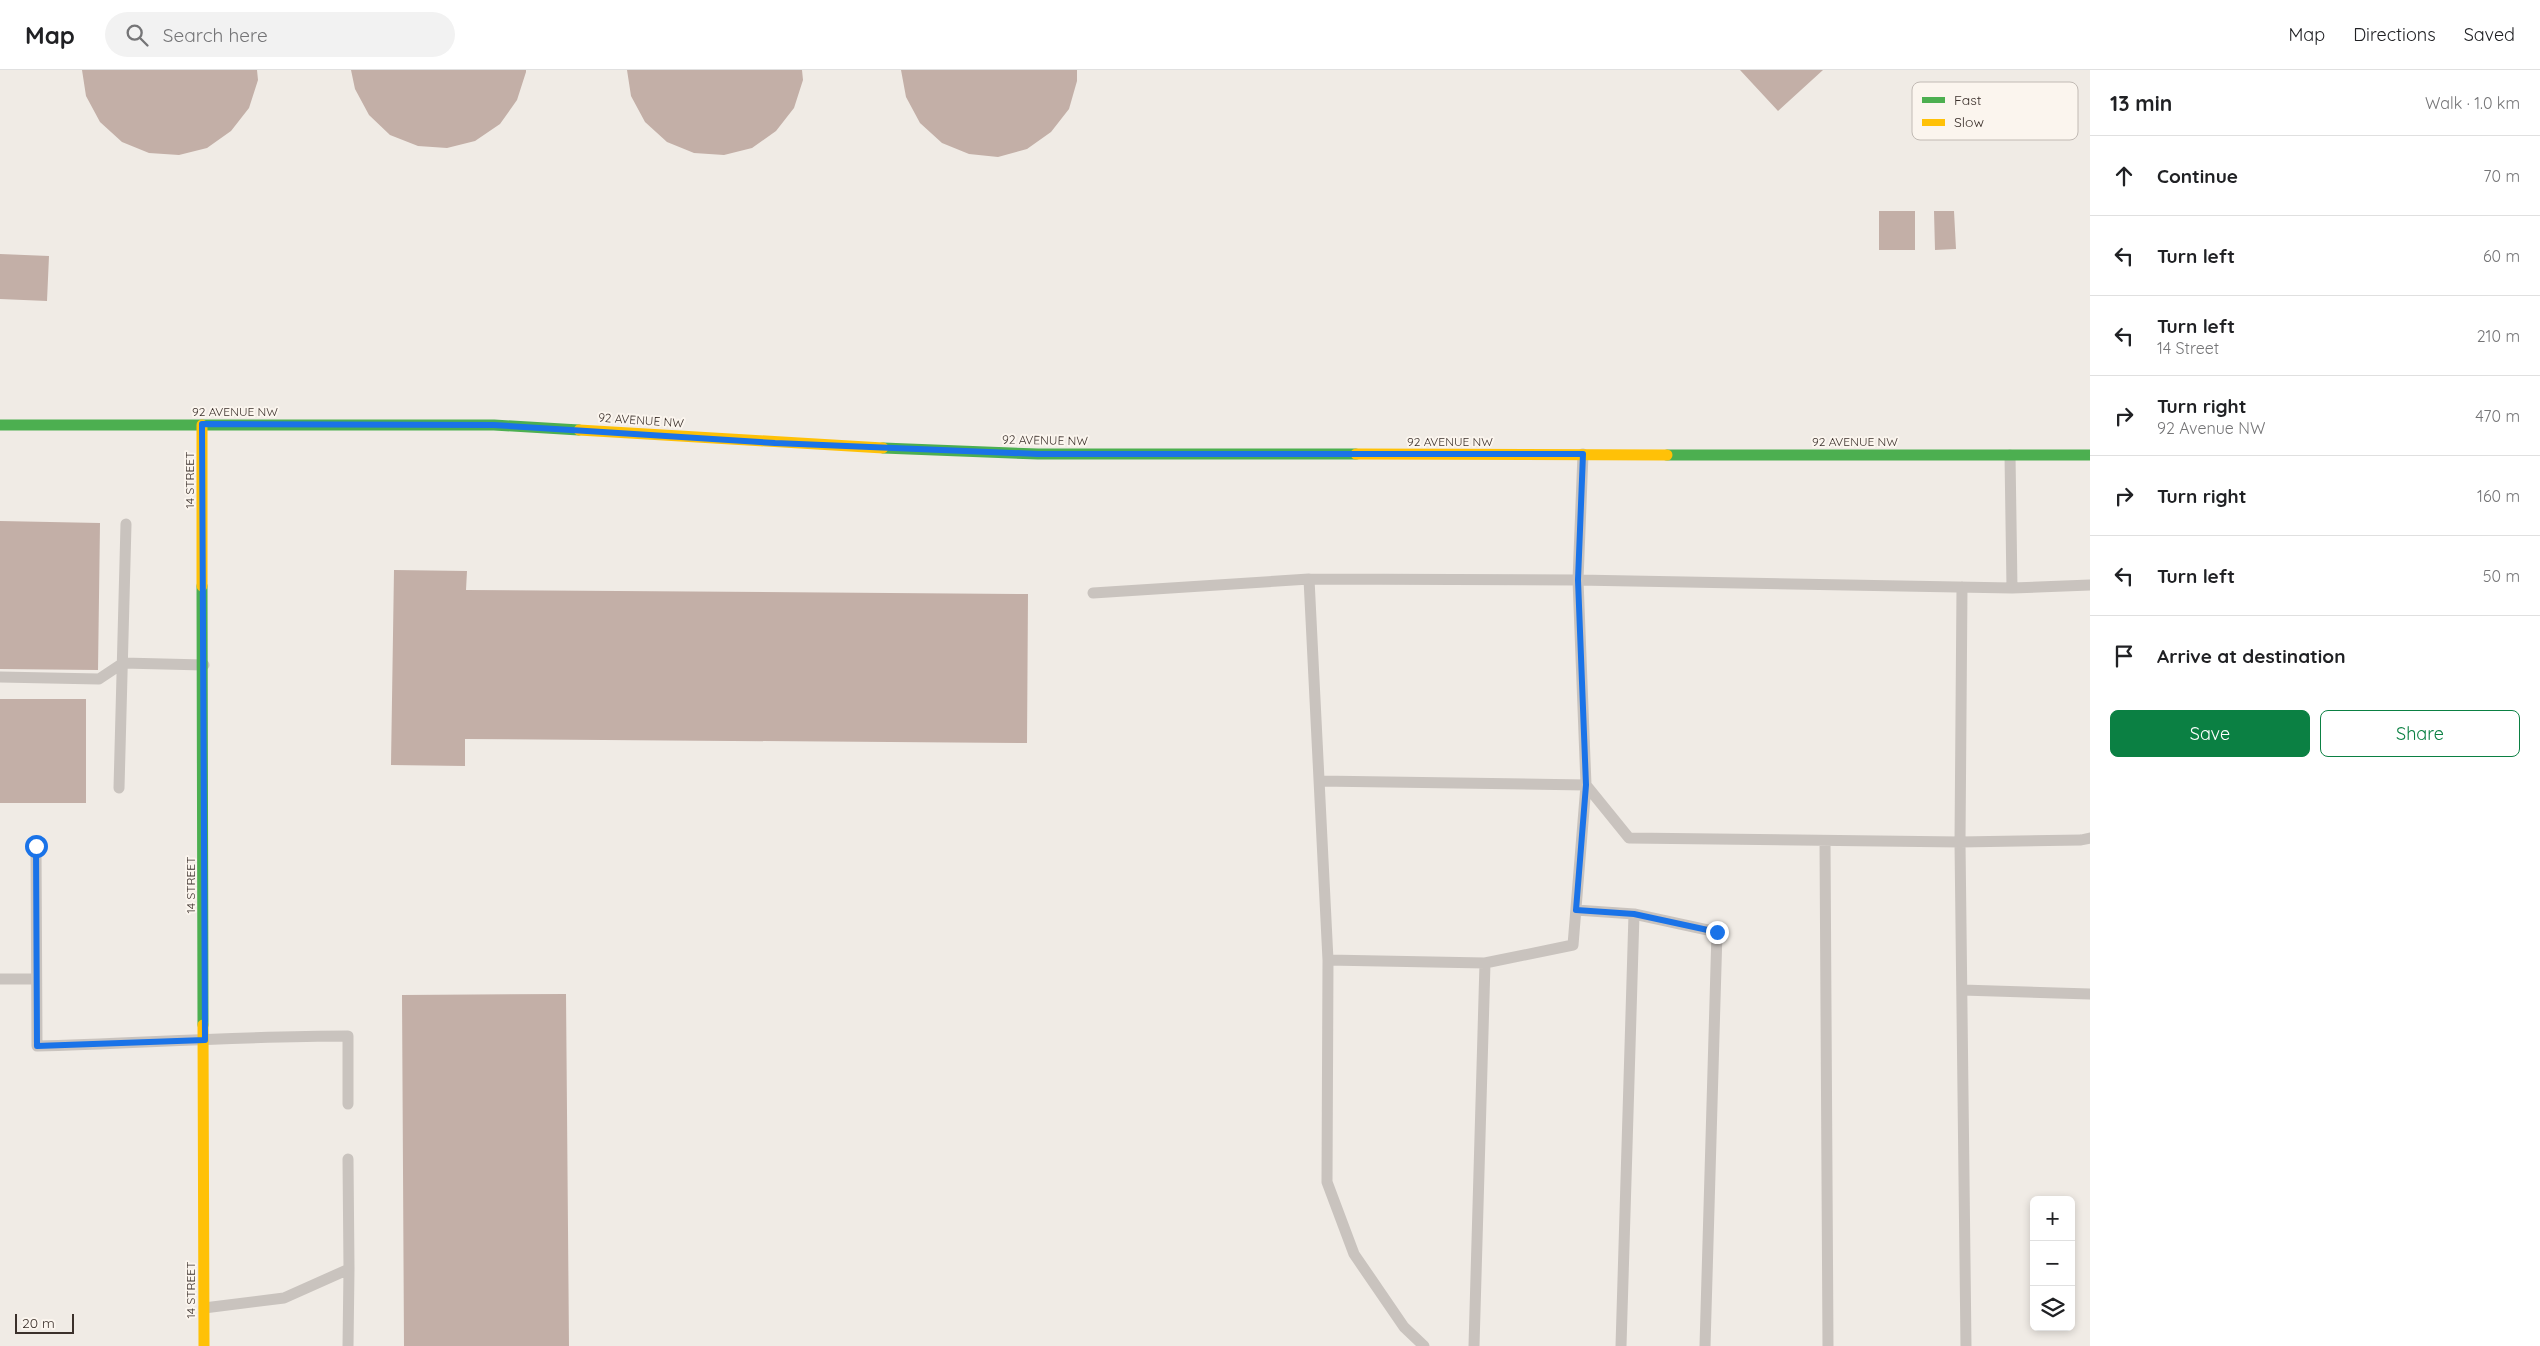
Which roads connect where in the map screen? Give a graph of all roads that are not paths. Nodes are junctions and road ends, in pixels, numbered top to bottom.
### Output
1 (0, 424) edge
2 (202, 424) junction
3 (1583, 454) junction
4 (2010, 455) junction
5 (2090, 455) edge
6 (126, 524) dead end
7 (1309, 578) junction
8 (1578, 580) junction
9 (2090, 585) edge
10 (1962, 587) junction
11 (2012, 588) junction
12 (1093, 593) dead end
13 (123, 663) junction
14 (204, 666) junction
15 (0, 677) edge
16 (1319, 781) junction
17 (1586, 785) junction
18 (119, 788) dead end
19 (2090, 838) edge
20 (1825, 841) junction
21 (1960, 842) junction
22 (36, 846) dead end
23 (1576, 910) junction
24 (1634, 914) junction
25 (1328, 960) junction
26 (1485, 963) junction
27 (0, 979) edge
28 (36, 979) junction
29 (1962, 990) junction
30 (2090, 994) edge
31 (205, 1040) junction
32 (348, 1104) dead end
33 (348, 1158) dead end
34 (349, 1269) junction
35 (204, 1308) junction
36 (204, 1346) edge
37 (348, 1346) edge
38 (1424, 1346) edge
39 (1474, 1346) edge
40 (1621, 1346) edge
41 (1705, 1346) edge
42 (1828, 1346) edge
43 (1966, 1346) edge

1 - 2 street, 92 AVENUE NW
2 - 3 street, 92 AVENUE NW
2 - 14 street, 14 STREET
3 - 4 street, 92 AVENUE NW
3 - 8 lane
4 - 5 street, 92 AVENUE NW
4 - 11 lane
6 - 13 lane
7 - 8 lane
7 - 12 lane
7 - 16 lane
8 - 10 lane
8 - 17 lane
9 - 11 lane
10 - 11 lane
10 - 21 lane
13 - 14 lane
13 - 15 lane
13 - 18 lane
14 - 31 street, 14 STREET
16 - 17 lane
16 - 25 lane
17 - 20 lane
17 - 23 lane
19 - 21 lane
20 - 21 lane
20 - 42 lane
21 - 29 lane
22 - 28 lane
23 - 24 lane
23 - 26 lane
24 - 40 lane
24 - 41 lane
25 - 26 lane
25 - 38 lane
26 - 39 lane
27 - 28 lane
28 - 31 lane
29 - 30 lane
29 - 43 lane
31 - 32 lane
31 - 35 street, 14 STREET
33 - 34 lane
34 - 35 lane
34 - 37 lane
35 - 36 street, 14 STREET

